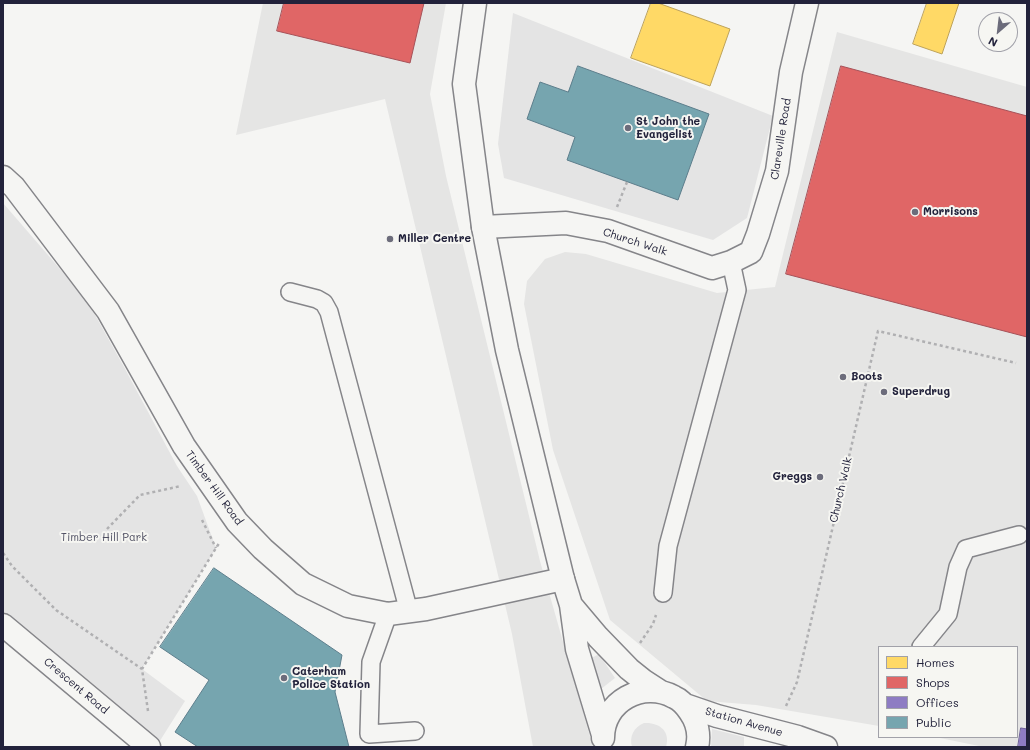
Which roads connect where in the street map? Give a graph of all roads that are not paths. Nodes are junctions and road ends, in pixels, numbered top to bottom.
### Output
1 (475, 3) edge
2 (807, 3) edge
3 (3, 177) edge
4 (483, 227) junction
5 (731, 262) junction
6 (290, 292) dead end
7 (1020, 535) dead end
8 (563, 579) junction
9 (663, 593) dead end
10 (571, 605) junction
11 (399, 613) junction
12 (3, 625) edge
13 (922, 646) edge
14 (661, 692) junction
15 (685, 705) junction
16 (415, 731) dead end
17 (604, 741) edge
18 (149, 747) edge
19 (697, 747) edge
20 (826, 747) edge

1 - 4 street
2 - 5 street, Clareville Road
3 - 11 street, Timber Hill Road
4 - 5 street, Church Walk
4 - 8 street
5 - 9 lane
6 - 11 lane
7 - 13 lane
8 - 10 street
8 - 11 street, Timber Hill Road
10 - 14 street
10 - 17 street
11 - 16 lane
12 - 18 street, Crescent Road
14 - 15 street
14 - 17 street
15 - 19 street
15 - 20 street, Station Avenue

